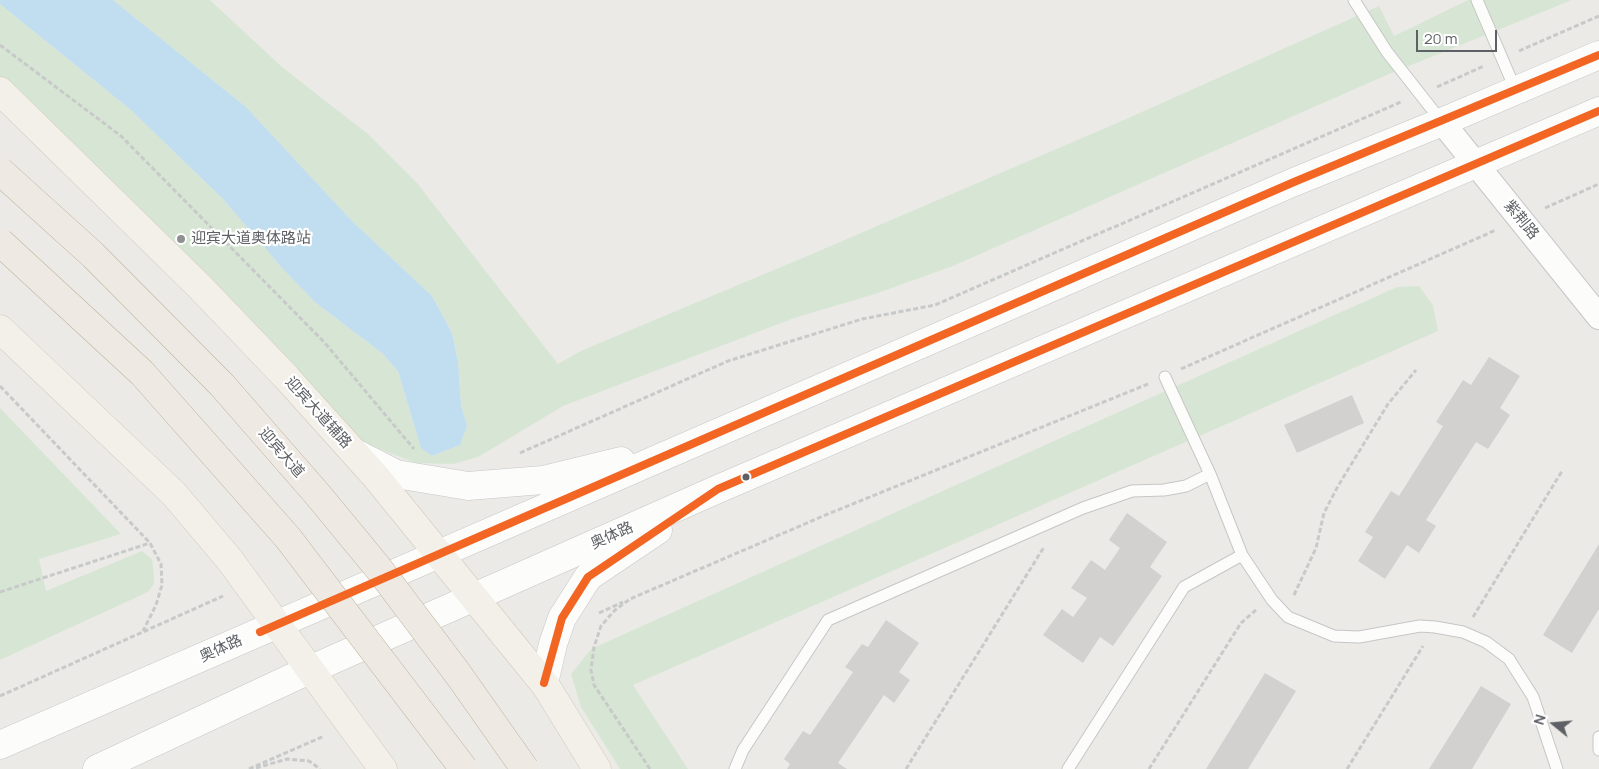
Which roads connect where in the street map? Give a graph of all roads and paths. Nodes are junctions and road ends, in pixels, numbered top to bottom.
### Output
1 (1354, 0) edge
2 (1477, 0) edge
3 (1599, 16) edge
4 (0, 45) edge
5 (1599, 54) edge
6 (1502, 58) junction
7 (0, 91) edge
8 (1516, 91) junction
9 (1420, 94) junction
10 (1599, 111) edge
11 (1442, 122) junction
12 (1476, 164) junction
13 (0, 171) edge
14 (1599, 184) edge
15 (1520, 219) junction
16 (0, 242) edge
17 (1599, 317) edge
18 (0, 330) edge
19 (1416, 370) dead end
20 (1165, 377) junction
21 (0, 386) edge
22 (695, 443) junction
23 (352, 451) junction
24 (418, 455) dead end
25 (514, 455) dead end
26 (1562, 471) dead end
27 (1210, 474) junction
28 (718, 489) junction
29 (1062, 517) junction
30 (150, 543) junction
31 (439, 555) junction
32 (1242, 555) junction
33 (0, 592) edge
34 (474, 597) junction
35 (1272, 600) junction
36 (1284, 613) junction
37 (277, 625) junction
38 (1435, 626) junction
39 (142, 632) dead end
40 (1463, 632) junction
41 (310, 670) junction
42 (544, 683) junction
43 (1599, 737) edge
44 (0, 745) edge
45 (1599, 750) edge
46 (525, 768) edge
47 (97, 769) edge
48 (251, 769) edge
49 (320, 769) edge
50 (383, 769) edge
51 (464, 769) edge
52 (596, 769) edge
53 (650, 769) edge
54 (735, 769) edge
55 (906, 769) edge
56 (1068, 769) edge
57 (1149, 769) edge
58 (1347, 769) edge
59 (1557, 769) edge

1 - 9 lane
2 - 6 lane
3 - 6 path
4 - 24 path
5 - 8 main road, 奥体路
6 - 8 lane
6 - 9 path
7 - 23 main road, 迎宾大道辅路
8 - 11 main road, 奥体路
9 - 11 lane
9 - 25 path
10 - 12 main road, 奥体路
11 - 12 street, 紫荆路
11 - 22 main road, 奥体路
12 - 15 street, 紫荆路
12 - 28 main road, 奥体路
13 - 46 highway, 迎宾大道, bridge
14 - 15 path
15 - 17 street, 紫荆路
15 - 20 path
16 - 51 highway, bridge
18 - 37 main road
19 - 36 path
20 - 27 lane
20 - 53 path
21 - 30 path
22 - 23 main road
22 - 31 main road, 奥体路
23 - 31 main road, 迎宾大道辅路
26 - 40 path
27 - 29 lane
27 - 32 lane
28 - 34 main road, 奥体路
28 - 42 main road
29 - 54 lane
29 - 55 path
30 - 33 path
30 - 39 path
31 - 34 main road, 迎宾大道辅路
31 - 37 main road, 奥体路
32 - 35 lane
32 - 56 lane
34 - 41 main road, 奥体路
34 - 42 main road, 迎宾大道辅路
35 - 36 lane
35 - 57 path
36 - 38 lane
37 - 41 main road
37 - 44 main road, 奥体路
38 - 40 lane
38 - 58 path
40 - 59 lane
41 - 47 main road, 奥体路
41 - 50 main road
42 - 52 main road, 迎宾大道辅路
43 - 45 lane
48 - 49 path

